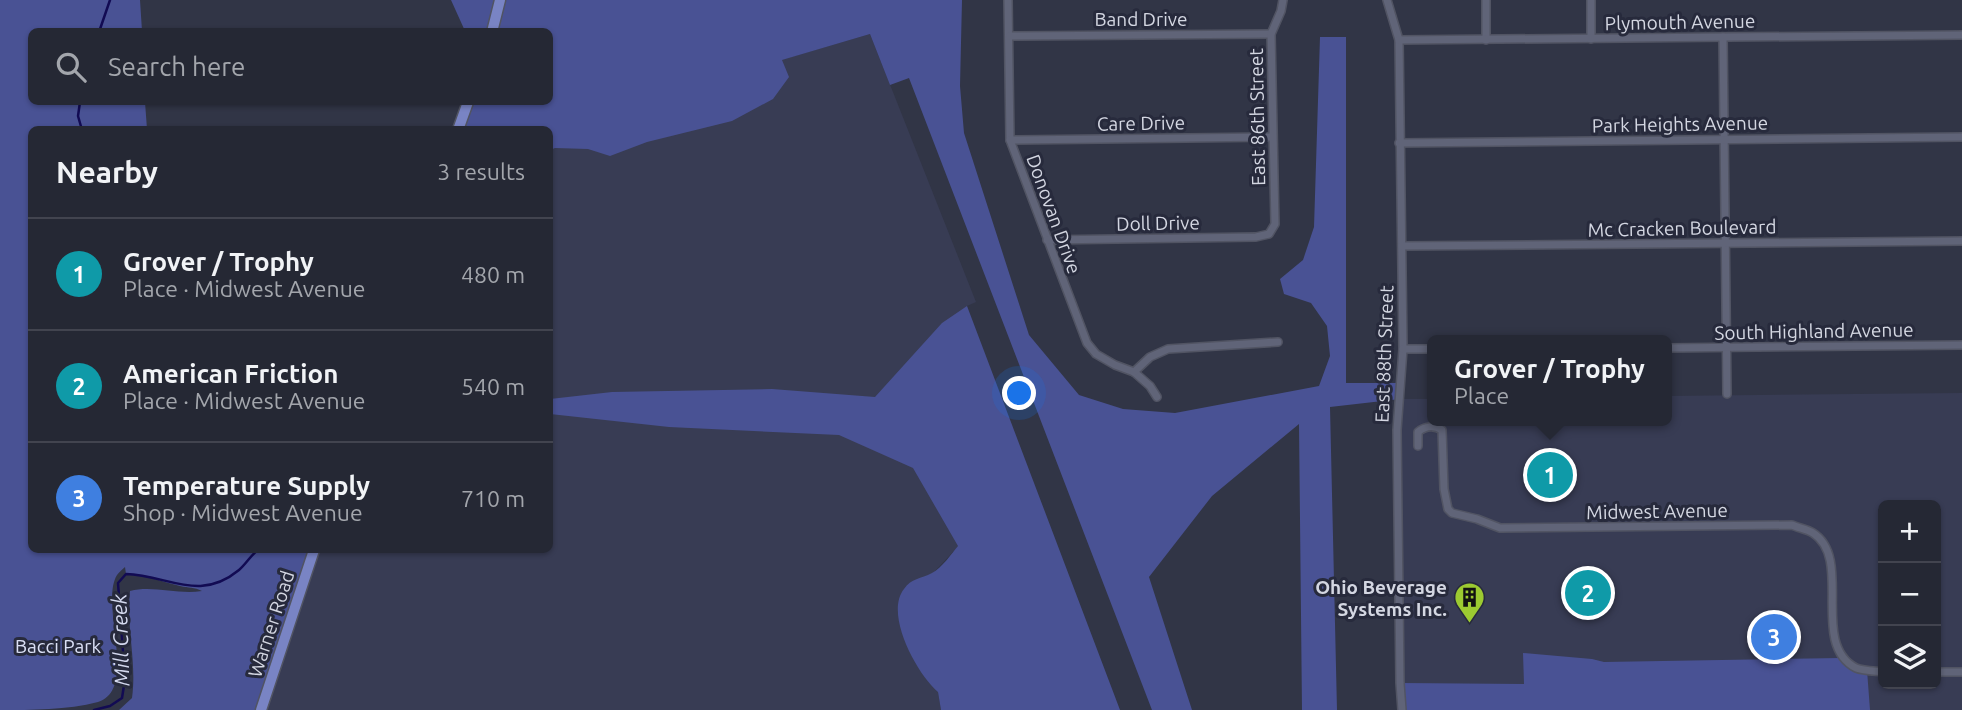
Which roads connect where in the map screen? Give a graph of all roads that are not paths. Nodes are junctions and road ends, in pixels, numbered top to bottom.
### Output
1 (500, 0) edge
2 (1008, 0) edge
3 (1283, 0) edge
4 (1387, 0) edge
5 (1486, 0) edge
6 (1591, 0) edge
7 (493, 28) edge
8 (1271, 34) junction
9 (1962, 35) edge
10 (1010, 36) junction
11 (1723, 37) junction
12 (1591, 39) junction
13 (1399, 40) junction
14 (1486, 40) junction
15 (467, 105) edge
16 (459, 126) edge
17 (1272, 137) junction
18 (1962, 137) edge
19 (1723, 139) junction
20 (1010, 140) junction
21 (1399, 143) junction
22 (1269, 234) joint
23 (1047, 240) junction
24 (1962, 241) edge
25 (1726, 243) junction
26 (1402, 246) junction
27 (1278, 342) dead end
28 (1962, 345) edge
29 (1672, 348) edge
30 (1726, 348) junction
31 (1403, 349) junction
32 (1427, 349) edge
33 (1134, 372) junction
34 (1727, 394) dead end
35 (1157, 397) dead end
36 (1418, 446) dead end
37 (313, 553) edge
38 (1878, 671) edge
39 (1941, 672) edge
40 (1962, 672) edge
41 (261, 710) edge
42 (1402, 710) edge

1 - 7 main road
2 - 10 street, Donovan Drive
3 - 8 street, East 86th Street
4 - 13 street, East 88th Street
5 - 14 street
6 - 12 street
8 - 10 street, Band Drive
8 - 17 street, East 86th Street
9 - 11 street, Plymouth Avenue
10 - 20 street, Donovan Drive
11 - 12 street, Plymouth Avenue
11 - 19 street
12 - 14 street, Plymouth Avenue
13 - 14 street, Plymouth Avenue
13 - 21 street, East 88th Street
15 - 16 main road
17 - 20 street, Care Drive
17 - 22 street, East 86th Street
18 - 19 street, Park Heights Avenue
19 - 21 street, Park Heights Avenue
19 - 25 street
20 - 23 street, Donovan Drive
21 - 26 street, East 88th Street
22 - 23 street, Doll Drive
23 - 33 street, Donovan Drive
24 - 25 street, Mc Cracken Boulevard
25 - 26 street, Mc Cracken Boulevard
25 - 30 street
26 - 31 street, East 88th Street
27 - 33 street
28 - 30 street, South Highland Avenue
29 - 30 street, South Highland Avenue
30 - 34 street
31 - 32 street
31 - 42 street, East 88th Street
33 - 35 street, Donovan Drive
36 - 38 street, Midwest Avenue
37 - 41 main road, Warner Road
39 - 40 street

